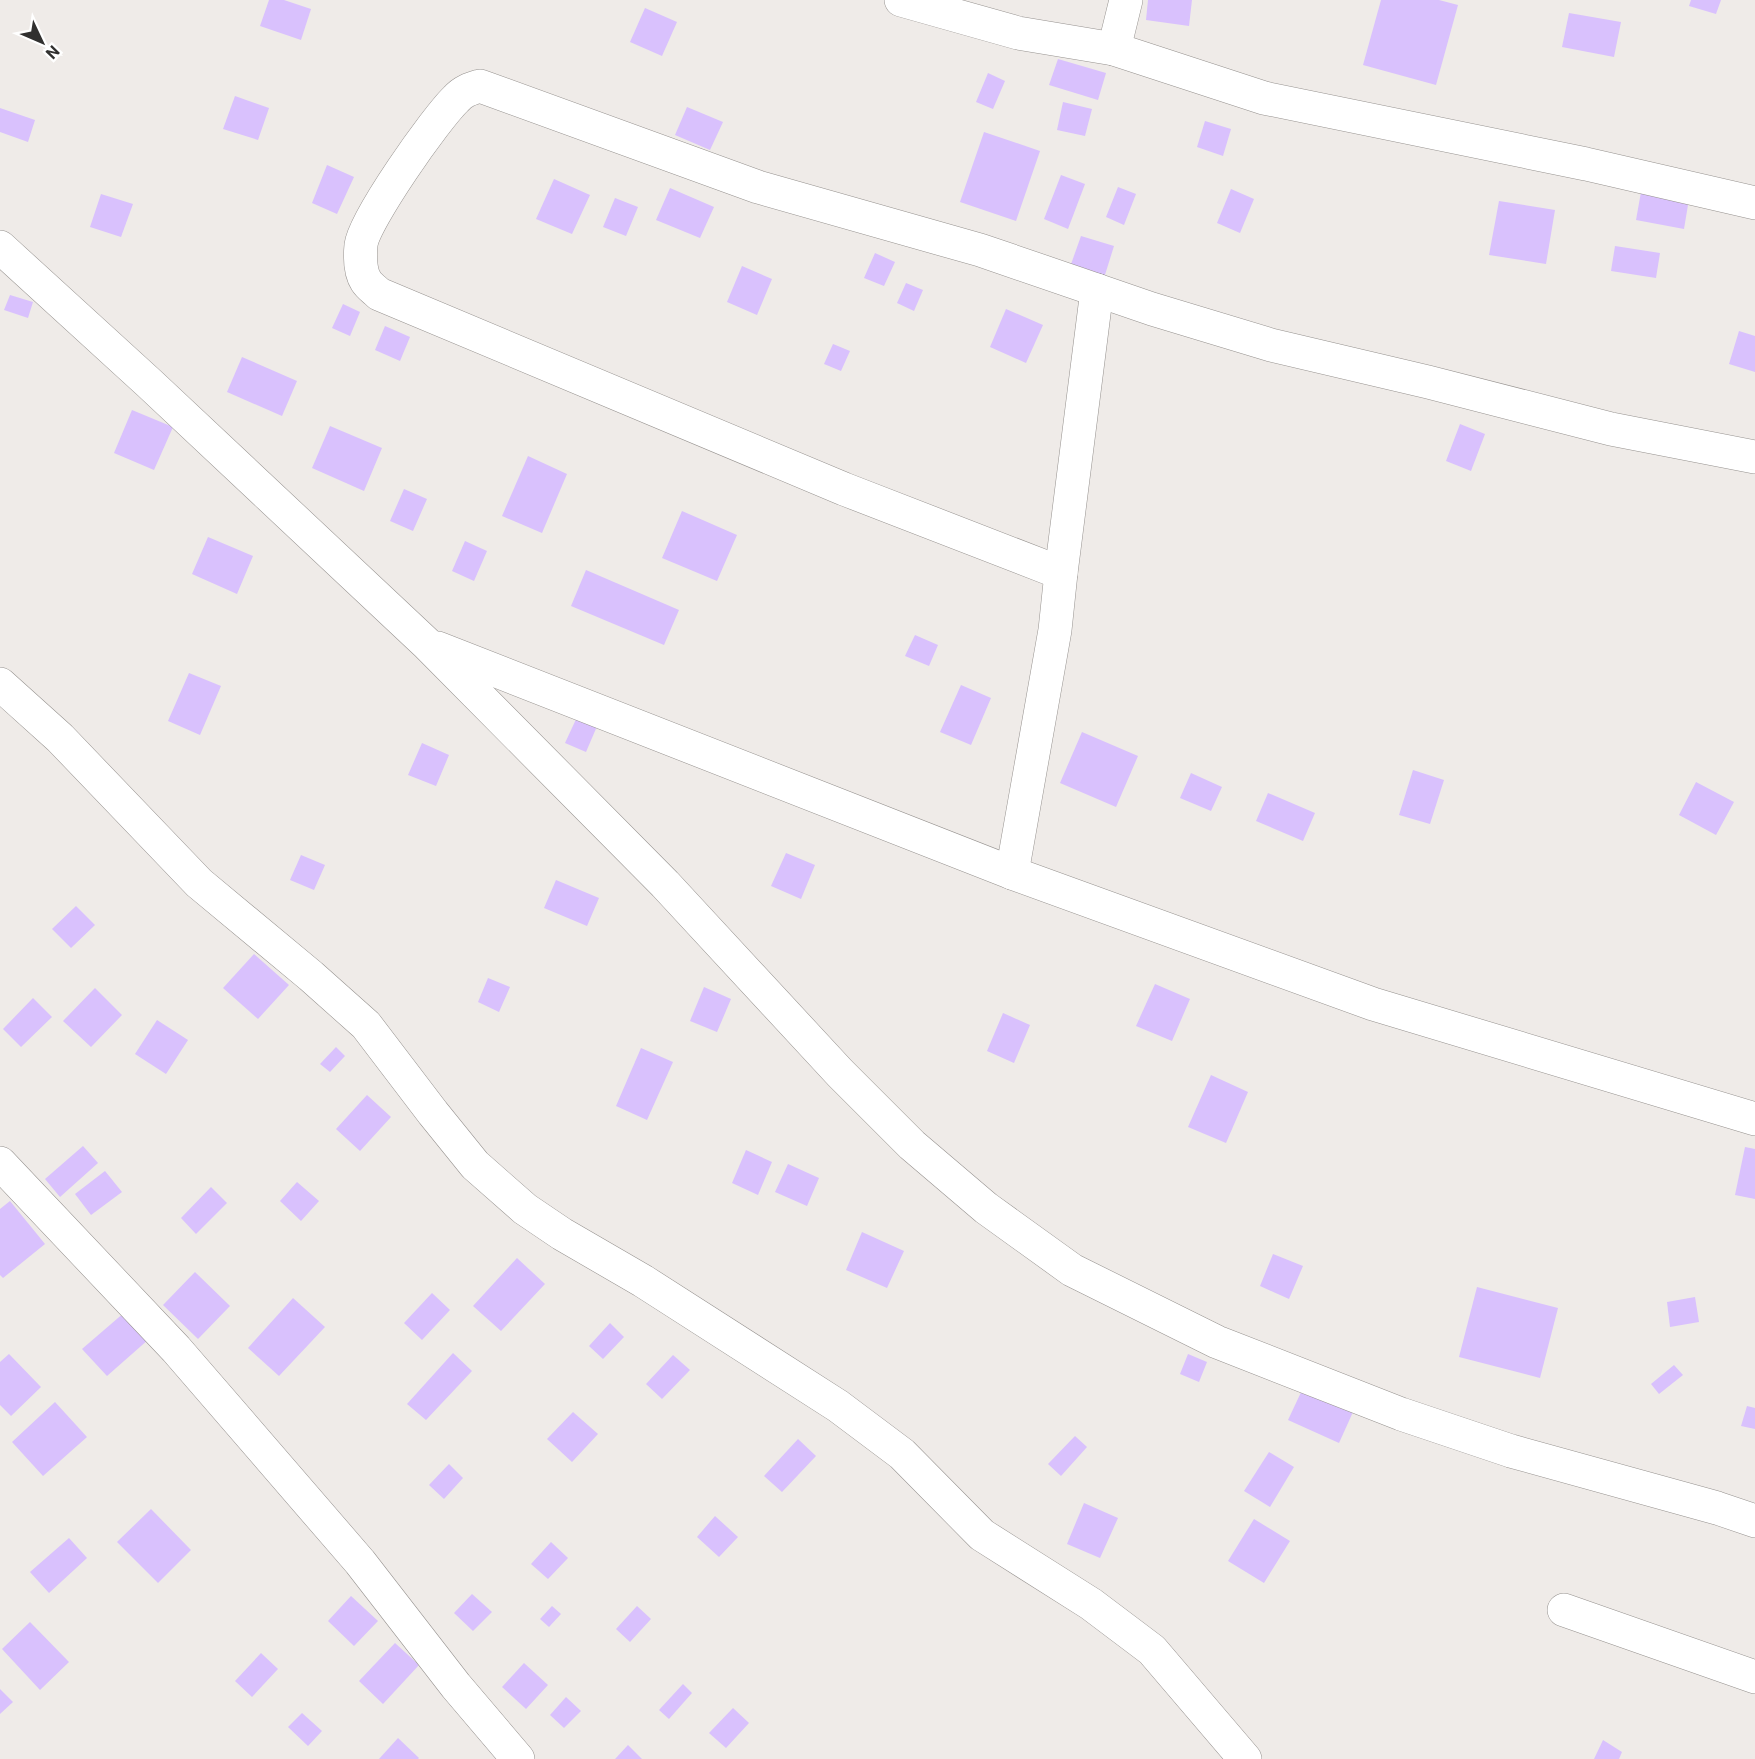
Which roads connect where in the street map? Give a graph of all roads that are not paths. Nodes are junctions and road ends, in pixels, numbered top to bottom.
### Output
1 (901, 0) edge
2 (1126, 0) edge
3 (1114, 49) junction
4 (1755, 203) edge
5 (0, 247) edge
6 (1097, 290) junction
7 (1755, 457) edge
8 (1061, 573) junction
9 (426, 643) junction
10 (0, 684) edge
11 (1012, 873) junction
12 (1755, 1119) edge
13 (0, 1163) edge
14 (1755, 1521) edge
15 (1564, 1610) dead end
16 (1755, 1677) edge
17 (518, 1759) edge
18 (1245, 1759) edge

1 - 3 street
2 - 3 street
3 - 4 street
5 - 9 street
6 - 7 street
6 - 8 street
6 - 8 street
8 - 11 street
9 - 11 street
9 - 14 street
10 - 18 street
11 - 12 street
13 - 17 street
15 - 16 street

